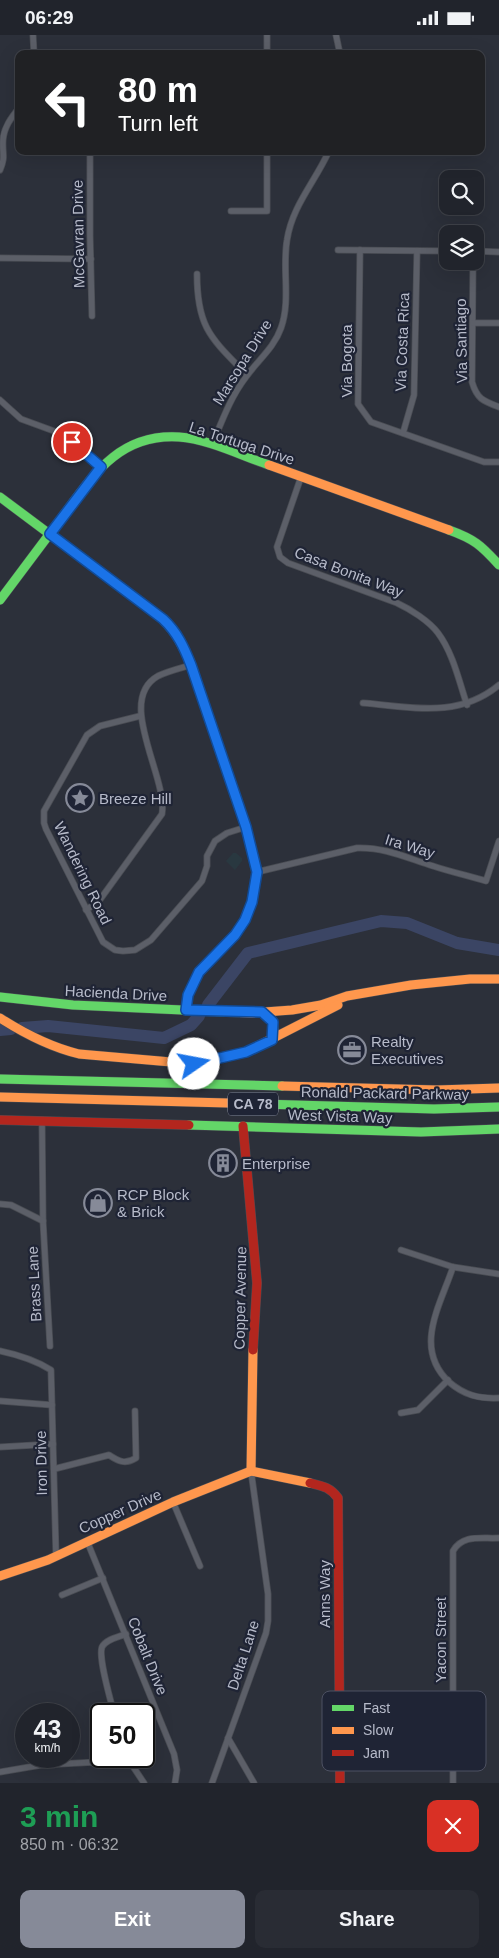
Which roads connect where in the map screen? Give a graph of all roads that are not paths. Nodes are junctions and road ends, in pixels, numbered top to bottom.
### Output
1 (33, 35) edge
2 (267, 35) edge
3 (336, 35) edge
4 (34, 50) edge
5 (267, 50) edge
6 (339, 50) edge
7 (15, 114) edge
8 (90, 155) edge
9 (267, 155) edge
10 (327, 155) edge
11 (0, 171) edge
12 (231, 211) dead end
13 (338, 250) dead end
14 (360, 250) junction
15 (416, 251) junction
16 (439, 251) edge
17 (484, 251) edge
18 (499, 252) edge
19 (0, 258) edge
20 (91, 259) junction
21 (473, 270) edge
22 (196, 274) dead end
23 (92, 316) dead end
24 (473, 323) junction
25 (499, 323) edge
26 (247, 375) junction
27 (0, 400) edge
28 (499, 407) edge
29 (403, 433) junction
30 (212, 445) junction
31 (499, 462) edge
32 (101, 467) junction
33 (301, 477) junction
34 (0, 497) edge
35 (50, 534) junction
36 (499, 565) edge
37 (0, 601) edge
38 (191, 665) junction
39 (499, 685) edge
40 (363, 703) dead end
41 (467, 705) junction
42 (140, 716) junction
43 (246, 827) junction
44 (499, 841) edge
45 (257, 872) junction
46 (86, 910) junction
47 (499, 979) edge
48 (378, 991) junction
49 (0, 997) edge
50 (186, 1010) junction
51 (262, 1012) junction
52 (0, 1018) edge
53 (272, 1040) junction
54 (0, 1072) edge
55 (0, 1079) edge
56 (36, 1080) junction
57 (499, 1088) edge
58 (2, 1097) edge
59 (499, 1107) edge
60 (0, 1120) edge
61 (42, 1120) junction
62 (243, 1126) junction
63 (499, 1129) edge
64 (0, 1204) edge
65 (43, 1221) junction
66 (401, 1250) dead end
67 (453, 1267) junction
68 (499, 1275) edge
69 (50, 1346) dead end
70 (0, 1351) edge
71 (448, 1380) junction
72 (499, 1398) edge
73 (0, 1401) edge
74 (52, 1405) junction
75 (135, 1411) dead end
76 (401, 1413) dead end
77 (53, 1444) junction
78 (0, 1447) edge
79 (54, 1469) junction
80 (251, 1471) junction
81 (172, 1502) junction
82 (499, 1539) edge
83 (87, 1541) junction
84 (56, 1555) junction
85 (200, 1566) dead end
86 (0, 1575) edge
87 (103, 1578) junction
88 (62, 1595) dead end
89 (126, 1634) junction
90 (339, 1691) edge
91 (453, 1691) edge
92 (112, 1703) edge
93 (228, 1738) junction
94 (90, 1762) edge
95 (134, 1768) edge
96 (0, 1772) edge
97 (144, 1783) edge
98 (175, 1783) edge
99 (212, 1783) edge
100 (254, 1783) edge

1 - 4 street
2 - 5 street
3 - 6 street
7 - 11 street
8 - 20 street, McGavran Drive
9 - 12 street
10 - 26 street, Marsopa Drive
13 - 14 street
14 - 15 street
14 - 29 street, Via Bogota
15 - 16 street
15 - 29 street, Via Costa Rica
17 - 18 street
19 - 20 street
20 - 23 street, McGavran Drive
21 - 24 street, Via Santiago
22 - 26 street
24 - 25 street
24 - 28 street, Via Santiago
26 - 30 street, Marsopa Drive
27 - 32 street
29 - 31 street, Via Bogota
30 - 32 main road, La Tortuga Drive
30 - 33 main road, La Tortuga Drive
32 - 35 main road, La Tortuga Drive
33 - 36 main road, La Tortuga Drive
33 - 41 street, Casa Bonita Way
34 - 35 main road
35 - 37 main road, La Tortuga Drive
35 - 38 main road
38 - 42 street
38 - 43 main road
39 - 41 street
40 - 41 street
42 - 46 street
42 - 46 street, Wandering Road
43 - 45 main road
43 - 46 street, Wandering Road
44 - 45 street, Ira Way
45 - 50 main road
47 - 48 main road, Hacienda Drive
48 - 51 main road, Hacienda Drive
48 - 53 main road, Hacienda Drive
49 - 50 main road, Hacienda Drive
50 - 51 main road, Hacienda Drive
51 - 53 main road
52 - 53 main road, Hacienda Drive
54 - 56 main road
55 - 56 main road, Ronald Packard Parkway / CA 78
56 - 57 main road, Ronald Packard Parkway / CA 78
58 - 59 main road, Ronald Packard Parkway / CA 78
60 - 61 main road, West Vista Way
61 - 62 main road, West Vista Way
61 - 65 street, Brass Lane
62 - 63 main road, West Vista Way
62 - 80 main road, Copper Avenue
64 - 65 street
65 - 69 street, Brass Lane
66 - 67 street
67 - 68 street
67 - 71 street
70 - 74 street, Iron Drive
71 - 72 street
71 - 76 street
73 - 74 street
74 - 77 street, Iron Drive
75 - 79 street
77 - 78 street
77 - 79 street, Iron Drive
79 - 84 street, Iron Drive
80 - 81 main road, Copper Drive
80 - 90 main road, Anns Way
80 - 93 street, Delta Lane
81 - 83 main road, Copper Drive
81 - 85 street
82 - 91 street, Yacon Street
83 - 84 main road, Copper Drive
83 - 87 street, Cobalt Drive
84 - 86 main road, Copper Drive
87 - 88 street
87 - 89 street, Cobalt Drive
89 - 92 street
89 - 98 street, Cobalt Drive
93 - 99 street, Delta Lane
93 - 100 street
94 - 96 street
95 - 97 street

